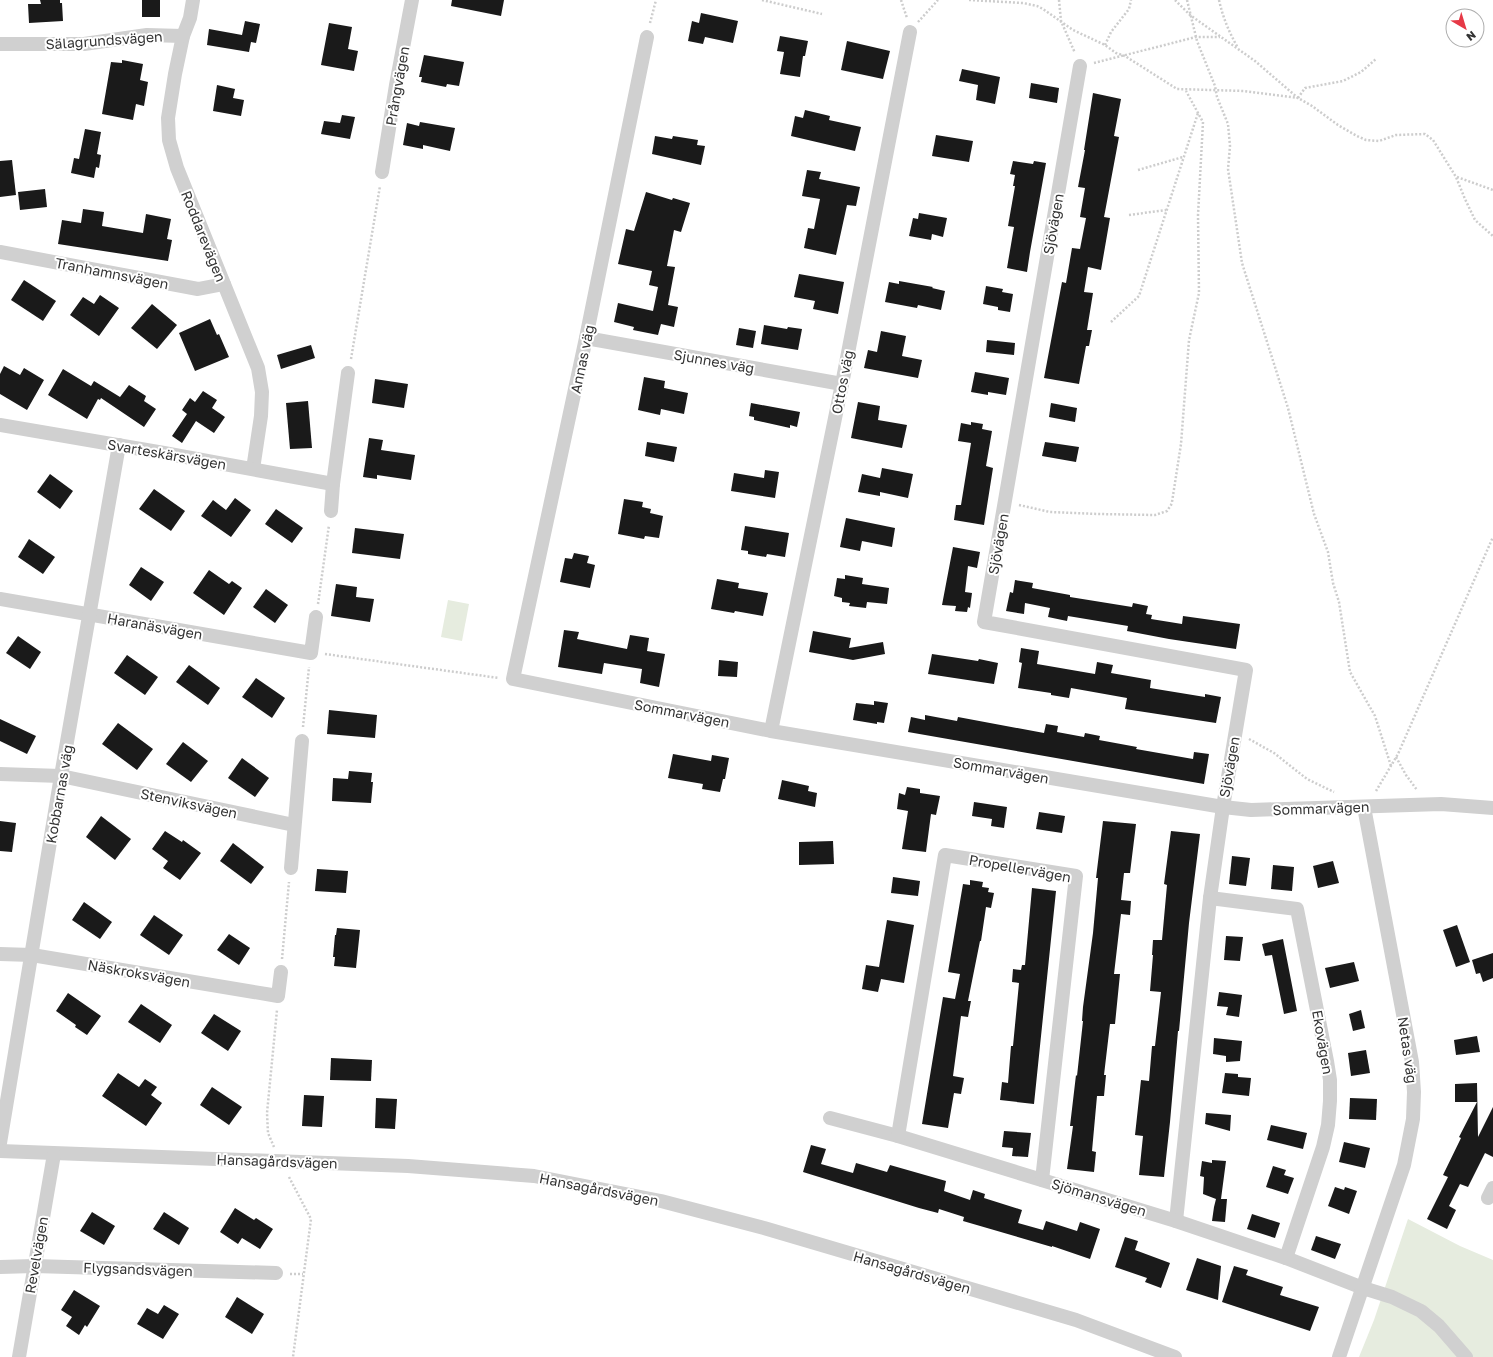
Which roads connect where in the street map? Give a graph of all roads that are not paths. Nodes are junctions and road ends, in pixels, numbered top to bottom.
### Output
1 (193, 0) edge
2 (412, 0) edge
3 (910, 32) road end
4 (183, 36) junction
5 (647, 37) road end
6 (0, 44) edge
7 (1080, 66) road end
8 (382, 172) road end
9 (0, 252) edge
10 (224, 284) junction
11 (586, 338) junction
12 (348, 373) road end
13 (842, 384) junction
14 (0, 425) edge
15 (119, 445) junction
16 (253, 469) junction
17 (333, 484) junction
18 (331, 511) road end
19 (0, 599) edge
20 (90, 614) junction
21 (316, 617) road end
22 (513, 679) joint
23 (771, 731) junction
24 (302, 741) road end
25 (0, 774) edge
26 (61, 776) junction
27 (1223, 807) junction
28 (1364, 807) junction
29 (1493, 808) edge
30 (294, 825) junction
31 (291, 868) road end
32 (1210, 898) junction
33 (0, 954) edge
34 (32, 954) junction
35 (280, 972) road end
36 (830, 1118) dead end
37 (898, 1136) junction
38 (0, 1143) edge
39 (0, 1151) edge
40 (54, 1154) junction
41 (1042, 1180) junction
42 (1176, 1221) junction
43 (1286, 1258) junction
44 (34, 1266) junction
45 (0, 1268) edge
46 (276, 1273) dead end
47 (1363, 1288) junction
48 (19, 1357) edge
49 (1175, 1357) edge
50 (1339, 1357) edge
51 (1466, 1357) edge

1 - 4 street, Roddarevägen
2 - 8 street, Prångvägen
3 - 13 street, Ottos väg
4 - 6 street, Sälagrundsvägen
4 - 10 street, Roddarevägen
5 - 11 street, Annas väg
7 - 27 street, Sjövägen
9 - 10 street, Tranhamnsvägen
10 - 16 street, Roddarevägen
11 - 13 street, Sjunnes väg
11 - 22 street, Annas väg
12 - 17 street
13 - 23 street, Ottos väg
14 - 15 street, Svarteskärsvägen
15 - 16 street, Svarteskärsvägen
15 - 20 street, Kobbarnas väg
16 - 17 street, Svarteskärsvägen
17 - 18 street
19 - 20 street, Haranäsvägen
20 - 21 street, Haranäsvägen
20 - 26 street, Kobbarnas väg
22 - 23 street, Sommarvägen
23 - 27 street, Sommarvägen
24 - 30 street
25 - 26 street, Stenviksvägen
26 - 30 street, Stenviksvägen
26 - 34 street, Kobbarnas väg
27 - 28 street, Sommarvägen
27 - 32 street
28 - 29 street, Sommarvägen
28 - 47 street, Netas väg
30 - 31 street
32 - 42 street
32 - 43 street, Ekovägen
33 - 34 street, Näskroksvägen
34 - 35 street, Näskroksvägen
34 - 38 street, Kobbarnas väg
36 - 37 street, Sjömansvägen
37 - 41 street, Sjömansvägen
37 - 41 street, Propellervägen
39 - 40 street, Hansagårdsvägen
40 - 44 street, Revelvägen
40 - 49 street, Hansagårdsvägen
41 - 42 street, Sjömansvägen
42 - 43 street, Sjömansvägen
43 - 47 street, Sjömansvägen
44 - 45 street, Flygsandsvägen
44 - 46 street, Flygsandsvägen
44 - 48 street, Revelvägen
47 - 50 street, Netas väg
47 - 51 street, Sjömansvägen

